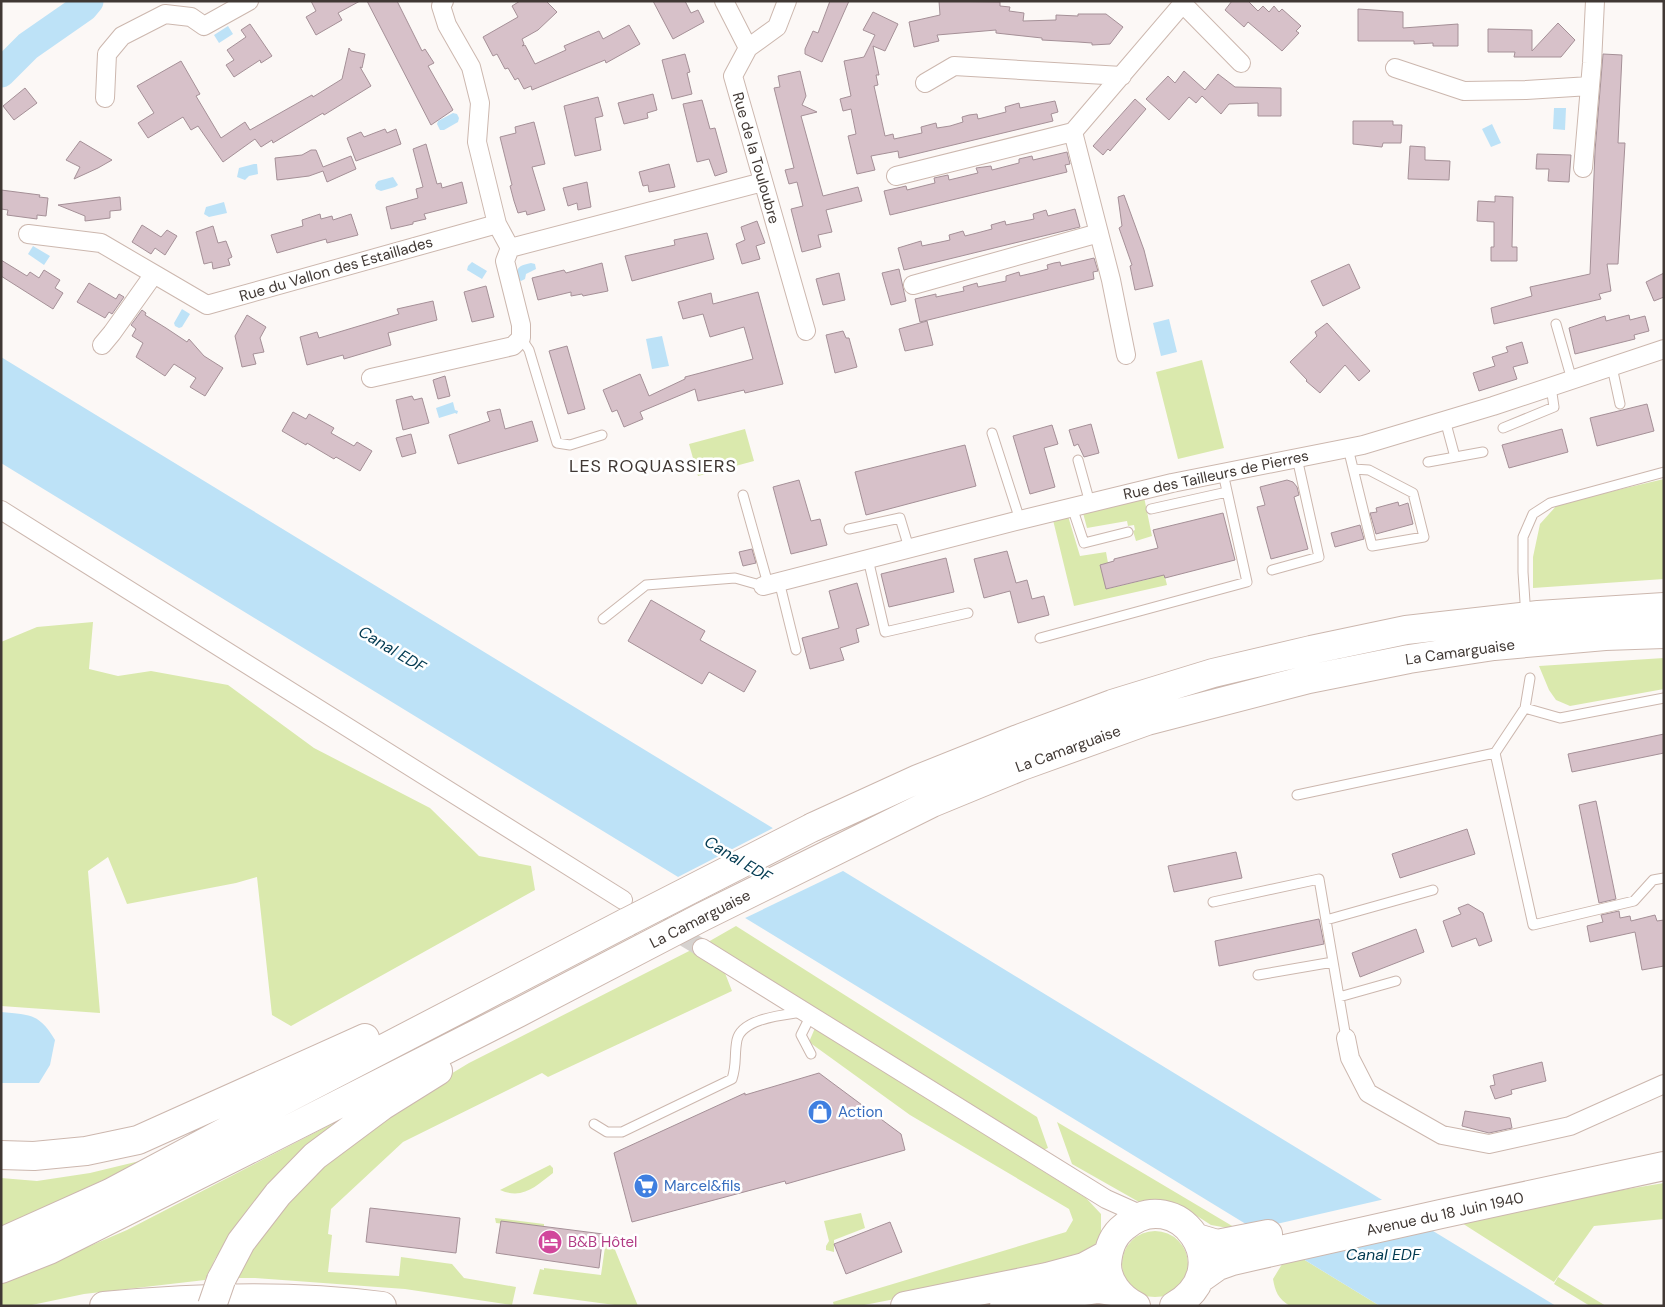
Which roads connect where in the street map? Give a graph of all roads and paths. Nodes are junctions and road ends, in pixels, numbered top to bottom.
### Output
1 (249, 1) edge
2 (444, 1) edge
3 (724, 1) edge
4 (787, 1) edge
5 (1595, 1) edge
6 (1184, 3) edge
7 (748, 48) junction
8 (1241, 63) dead end
9 (1395, 68) dead end
10 (1122, 76) junction
11 (925, 83) dead end
12 (1590, 86) junction
13 (105, 98) dead end
14 (1073, 132) junction
15 (1583, 168) dead end
16 (896, 176) dead end
17 (764, 182) junction
18 (497, 224) junction
19 (1099, 232) junction
20 (28, 234) dead end
21 (510, 248) junction
22 (154, 274) junction
23 (913, 285) dead end
24 (1556, 324) dead end
25 (806, 331) dead end
26 (521, 338) junction
27 (102, 345) dead end
28 (1664, 350) edge
29 (1126, 355) dead end
30 (1612, 366) junction
31 (371, 378) dead end
32 (1572, 380) junction
33 (1551, 387) junction
34 (1620, 404) dead end
35 (1445, 420) junction
36 (1503, 428) dead end
37 (992, 433) dead end
38 (602, 436) dead end
39 (1348, 448) junction
40 (1483, 452) dead end
41 (1455, 457) junction
42 (1298, 458) junction
43 (1078, 460) dead end
44 (1428, 462) dead end
45 (1353, 469) junction
46 (1664, 472) edge
47 (1223, 473) junction
48 (1227, 492) junction
49 (743, 495) dead end
50 (1090, 503) junction
51 (1072, 507) junction
52 (1151, 509) dead end
53 (1, 510) edge
54 (1020, 520) junction
55 (849, 529) dead end
56 (1128, 532) dead end
57 (909, 548) junction
58 (868, 558) junction
59 (1272, 570) dead end
60 (770, 584) junction
61 (1525, 602) dead end
62 (1657, 605) edge
63 (968, 614) dead end
64 (603, 619) dead end
65 (1664, 634) edge
66 (1040, 638) dead end
67 (1664, 647) edge
68 (796, 650) dead end
69 (1530, 678) dead end
70 (1664, 698) edge
71 (1525, 708) junction
72 (1495, 752) junction
73 (1297, 795) dead end
74 (852, 850) junction
75 (1664, 878) edge
76 (1432, 890) dead end
77 (1214, 902) dead end
78 (625, 911) junction
79 (1326, 920) junction
80 (702, 948) tunnel mouth
81 (1333, 962) junction
82 (543, 966) junction
83 (1258, 975) dead end
84 (1396, 981) dead end
85 (1339, 997) junction
86 (806, 1014) junction
87 (516, 1022) junction
88 (1346, 1038) joint
89 (811, 1054) dead end
90 (1664, 1084) edge
91 (594, 1124) dead end
92 (1664, 1153) edge
93 (1, 1155) edge
94 (1664, 1166) edge
95 (1664, 1176) edge
96 (1522, 1196) junction
97 (1106, 1199) junction
98 (1144, 1216) junction
99 (1196, 1238) junction
100 (1, 1242) edge
101 (1112, 1244) junction
102 (1228, 1252) junction
103 (1, 1269) edge
104 (1193, 1295) edge
105 (1127, 1299) edge
106 (104, 1306) edge
107 (212, 1306) edge
108 (382, 1306) edge
109 (905, 1306) edge
110 (1004, 1306) edge

1 - 13 street
2 - 18 street
3 - 7 street
4 - 7 street, Rue de la Touloubre
5 - 12 street
6 - 8 street
6 - 10 street
7 - 17 street, Rue de la Touloubre
9 - 12 street
10 - 11 street
10 - 14 street
12 - 15 street
14 - 16 street
14 - 19 street
17 - 21 street
17 - 25 street, Rue de la Touloubre
18 - 21 street
18 - 22 street, Rue du Vallon des Estaillades
19 - 23 street
19 - 29 street
20 - 22 street, Rue du Vallon des Estaillades
21 - 26 street
22 - 27 street
24 - 32 lane
26 - 31 street
26 - 38 lane
28 - 30 street, Rue des Tailleurs de Pierres
30 - 32 street, Rue des Tailleurs de Pierres
30 - 34 lane
32 - 33 street, Rue des Tailleurs de Pierres
33 - 35 street, Rue des Tailleurs de Pierres
33 - 36 lane
35 - 39 street, Rue des Tailleurs de Pierres
35 - 41 lane
37 - 54 lane
39 - 42 street, Rue des Tailleurs de Pierres
39 - 45 lane
40 - 41 lane
41 - 44 lane
42 - 47 street, Rue des Tailleurs de Pierres
42 - 59 lane
43 - 50 lane
45 - 45 lane
46 - 61 lane
47 - 48 lane
47 - 50 street, Rue des Tailleurs de Pierres
48 - 52 lane
48 - 66 lane
49 - 60 lane
50 - 51 street, Rue des Tailleurs de Pierres
51 - 54 street, Rue des Tailleurs de Pierres
51 - 56 lane
53 - 78 street
54 - 57 street, Rue des Tailleurs de Pierres
55 - 57 lane
57 - 58 street, Rue des Tailleurs de Pierres
58 - 60 street, Rue des Tailleurs de Pierres
58 - 63 lane
60 - 64 lane
60 - 68 lane
62 - 78 main road, La Camarguaise, bridge
65 - 74 main road, La Camarguaise
67 - 74 main road
69 - 71 lane
70 - 71 lane
71 - 72 lane
72 - 73 lane
72 - 75 lane
74 - 87 main road, La Camarguaise
76 - 79 lane
77 - 79 lane
78 - 82 main road, La Camarguaise
79 - 81 lane
80 - 86 street
81 - 83 lane
81 - 85 lane
82 - 93 main road
82 - 100 main road
84 - 85 lane
85 - 88 lane
86 - 89 lane
86 - 91 lane
86 - 97 street
87 - 103 main road
87 - 107 main road, bridge
88 - 90 street
92 - 102 main road, Avenue du 18 Juin 1940
94 - 96 main road, Avenue du 18 Juin 1940
95 - 96 street
96 - 102 main road, Avenue du 18 Juin 1940
97 - 98 street
97 - 101 street
98 - 99 main road
98 - 101 main road
99 - 102 main road, Avenue du 18 Juin 1940
99 - 104 main road
101 - 105 main road
101 - 109 main road
102 - 104 main road, Avenue du 18 Juin 1940
105 - 110 main road
106 - 108 main road

